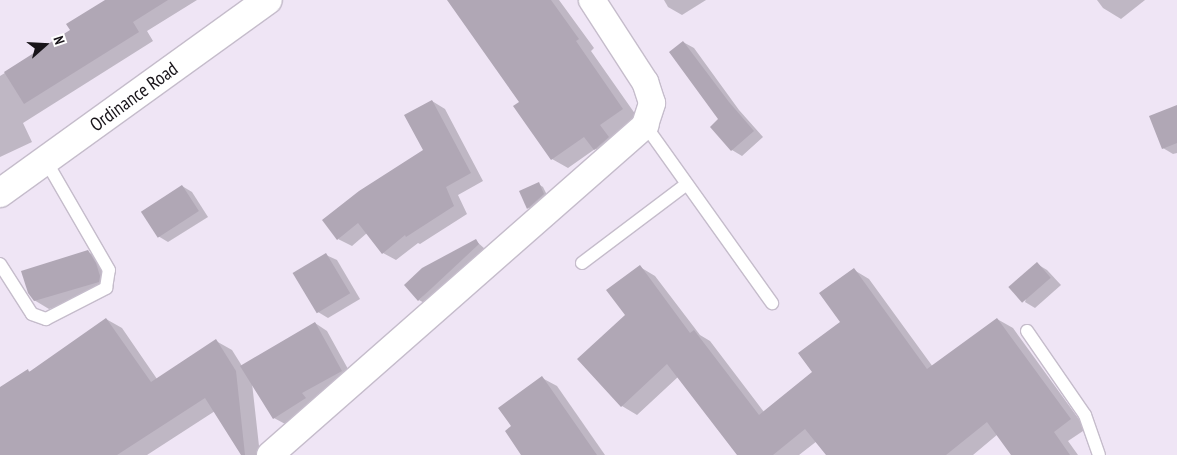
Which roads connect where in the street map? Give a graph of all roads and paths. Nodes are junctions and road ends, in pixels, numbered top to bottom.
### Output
1 (268, 0) edge
2 (592, 0) edge
3 (646, 125) junction
4 (46, 161) junction
5 (687, 184) junction
6 (0, 193) edge
7 (582, 263) dead end
8 (0, 264) edge
9 (772, 303) dead end
10 (1027, 331) dead end
11 (270, 455) edge
12 (1099, 455) edge

1 - 4 street, Ordinance Road
2 - 3 street
3 - 5 lane
3 - 11 street
4 - 6 street, Ordinance Road
4 - 8 lane
5 - 7 lane
5 - 9 lane
10 - 12 lane

